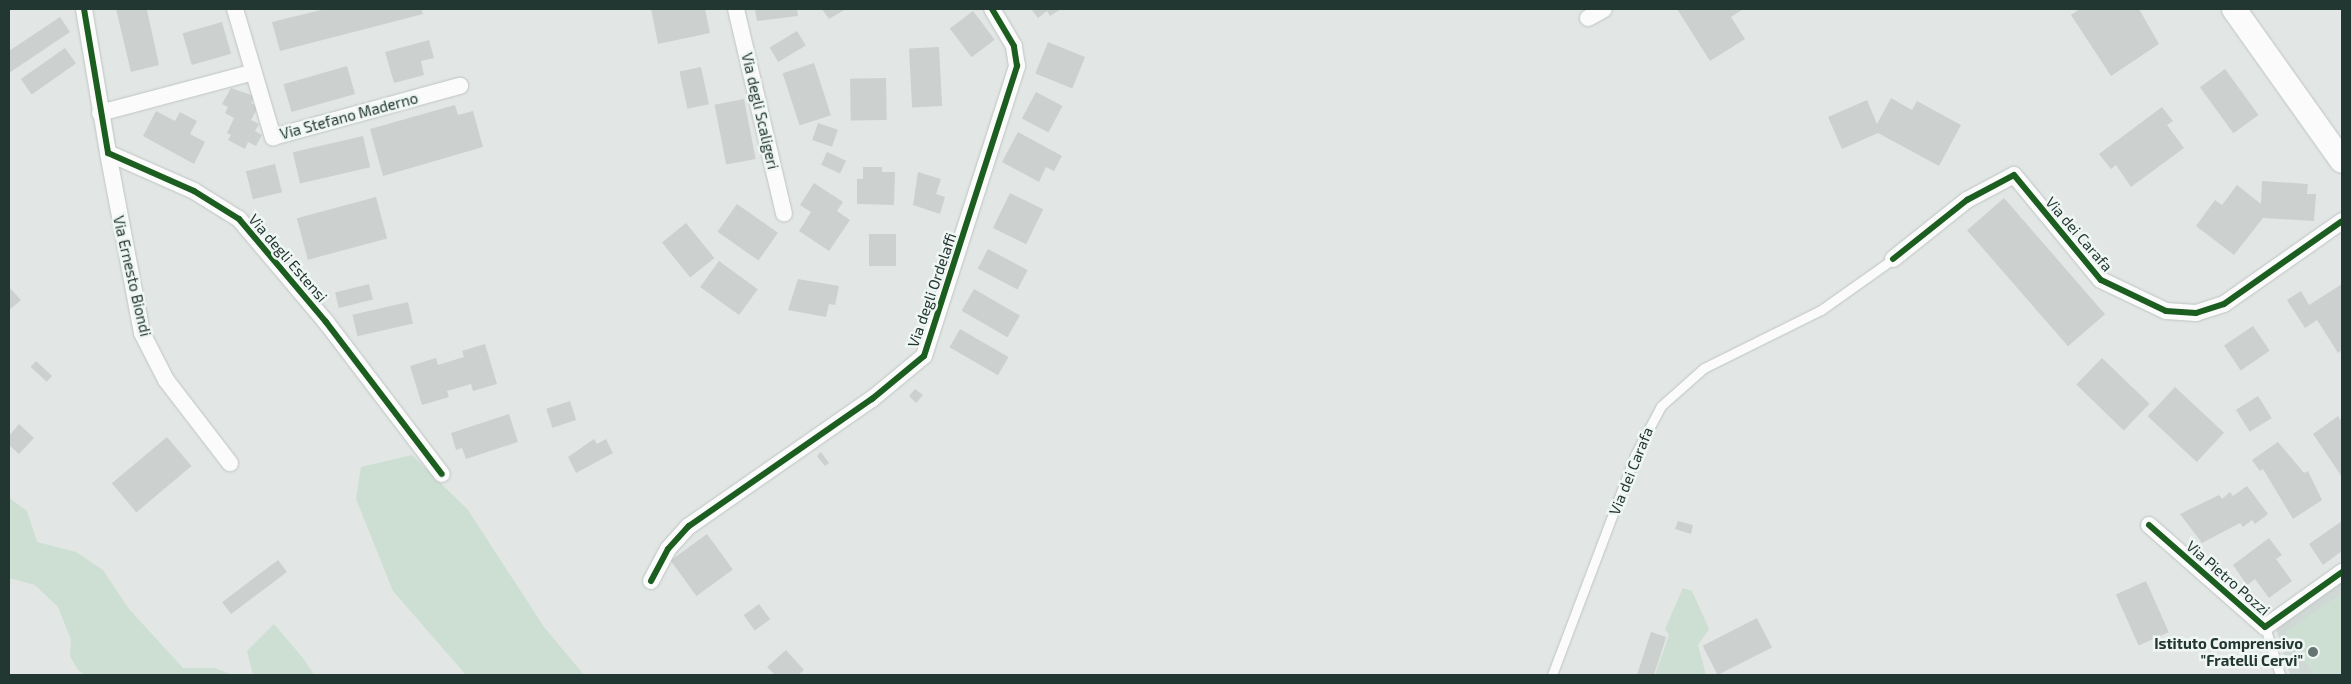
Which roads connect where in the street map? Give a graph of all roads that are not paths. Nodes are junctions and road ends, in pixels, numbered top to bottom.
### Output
1 (84, 9) edge
2 (235, 9) edge
3 (736, 9) edge
4 (992, 9) edge
5 (1604, 9) edge
6 (2234, 9) edge
7 (1588, 18) dead end
8 (254, 72) junction
9 (460, 86) dead end
10 (100, 114) junction
11 (108, 152) junction
12 (2342, 161) edge
13 (784, 213) dead end
14 (2342, 221) edge
15 (1893, 259) joint
16 (230, 463) dead end
17 (442, 474) dead end
18 (2149, 525) dead end
19 (2342, 572) edge
20 (651, 581) dead end
21 (2265, 626) junction
22 (1552, 675) edge
23 (2280, 675) edge

1 - 10 street
2 - 8 street, Via Stefano Maderno
3 - 13 street, Via degli Scaligeri
4 - 20 street, Via degli Ordelaffi
5 - 7 street
6 - 12 main road
8 - 9 street, Via Stefano Maderno
8 - 10 street
10 - 11 street
11 - 16 street, Via Ernesto Biondi
11 - 17 street, Via degli Estensi
14 - 15 street, Via dei Carafa
15 - 22 lane, Via dei Carafa
18 - 21 street, Via Pietro Pozzi
19 - 21 street, Via Pietro Pozzi
21 - 23 lane

